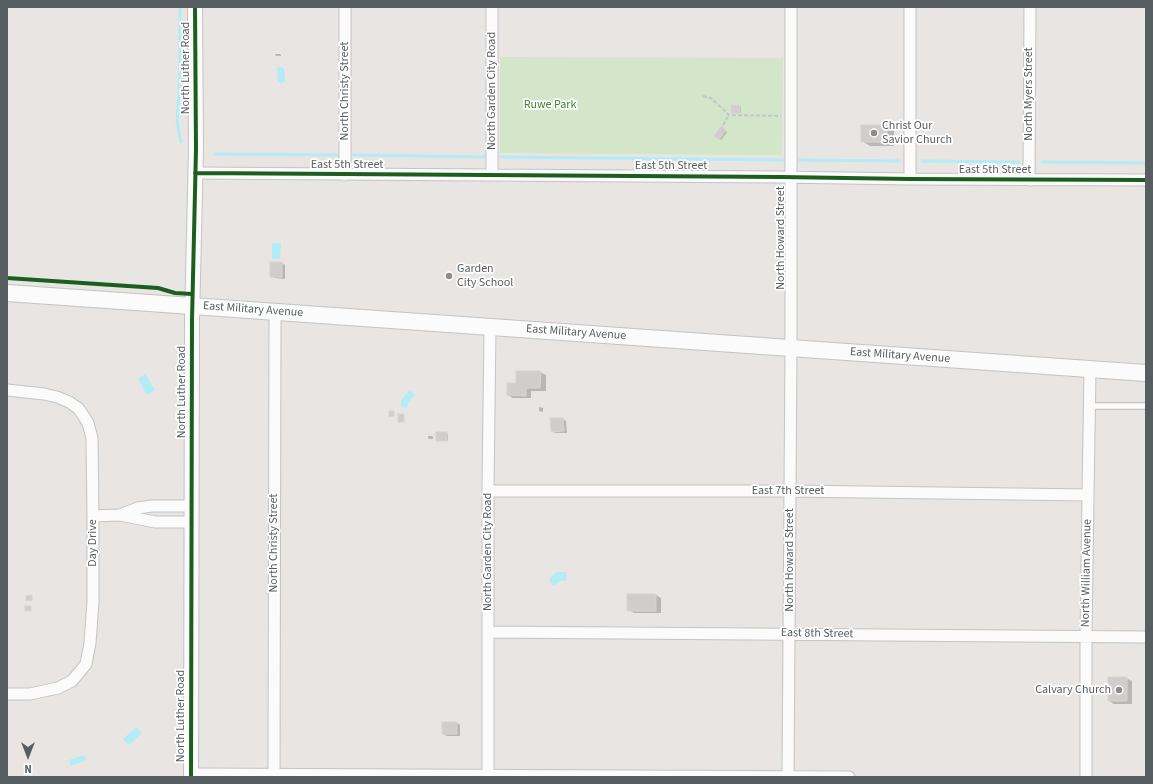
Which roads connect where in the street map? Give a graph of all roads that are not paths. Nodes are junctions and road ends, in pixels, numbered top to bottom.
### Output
1 (195, 7) edge
2 (345, 7) edge
3 (492, 7) edge
4 (791, 7) edge
5 (910, 7) edge
6 (1030, 7) edge
7 (195, 174) junction
8 (344, 175) junction
9 (492, 175) junction
10 (791, 177) junction
11 (910, 180) junction
12 (1029, 180) junction
13 (1146, 180) edge
14 (7, 293) edge
15 (192, 306) junction
16 (275, 312) junction
17 (490, 327) junction
18 (791, 349) junction
19 (1090, 370) junction
20 (1146, 373) edge
21 (8, 390) edge
22 (1090, 406) junction
23 (1146, 406) edge
24 (488, 491) junction
25 (790, 491) junction
26 (1088, 495) junction
27 (192, 506) junction
28 (120, 515) junction
29 (93, 516) junction
30 (192, 522) junction
31 (488, 632) junction
32 (789, 634) junction
33 (1086, 637) junction
34 (1146, 637) edge
35 (7, 694) edge
36 (274, 774) junction
37 (191, 776) edge
38 (488, 776) edge
39 (637, 776) edge
40 (788, 777) edge
41 (849, 777) edge
42 (1086, 777) edge

1 - 7 street, North Luther Road
2 - 8 street, North Christy Street
3 - 9 street, North Garden City Road
4 - 10 street, North Howard Street
5 - 11 street
6 - 12 street, North Myers Street
7 - 8 street, East 5th Street
7 - 15 street, North Luther Road
8 - 9 street, East 5th Street
9 - 10 street, East 5th Street
10 - 11 street, East 5th Street
10 - 18 street, North Howard Street
11 - 12 street, East 5th Street
12 - 13 street, East 5th Street
14 - 15 main road, East Military Avenue
15 - 16 main road, East Military Avenue
15 - 27 street, North Luther Road
16 - 17 main road, East Military Avenue
16 - 36 street, North Christy Street
17 - 18 main road, East Military Avenue
17 - 24 street, North Garden City Road
18 - 19 main road, East Military Avenue
18 - 25 street, North Howard Street
19 - 20 main road, East Military Avenue
19 - 22 street, North William Avenue
21 - 29 street, Day Drive
22 - 23 lane
22 - 26 street, North William Avenue
24 - 25 street, East 7th Street
24 - 31 street, North Garden City Road
25 - 26 street, East 7th Street
25 - 32 street, North Howard Street
26 - 33 street, North William Avenue
27 - 28 street
27 - 30 street, North Luther Road
28 - 29 street
28 - 30 street
29 - 35 street, Day Drive
30 - 37 street, North Luther Road
31 - 32 street, East 8th Street
31 - 38 street, North Garden City Road
32 - 33 street, East 8th Street
32 - 40 street, North Howard Street
33 - 34 street, East 8th Street
33 - 42 street, North William Avenue
36 - 37 street
36 - 38 street
38 - 39 street
39 - 40 street
40 - 41 street

